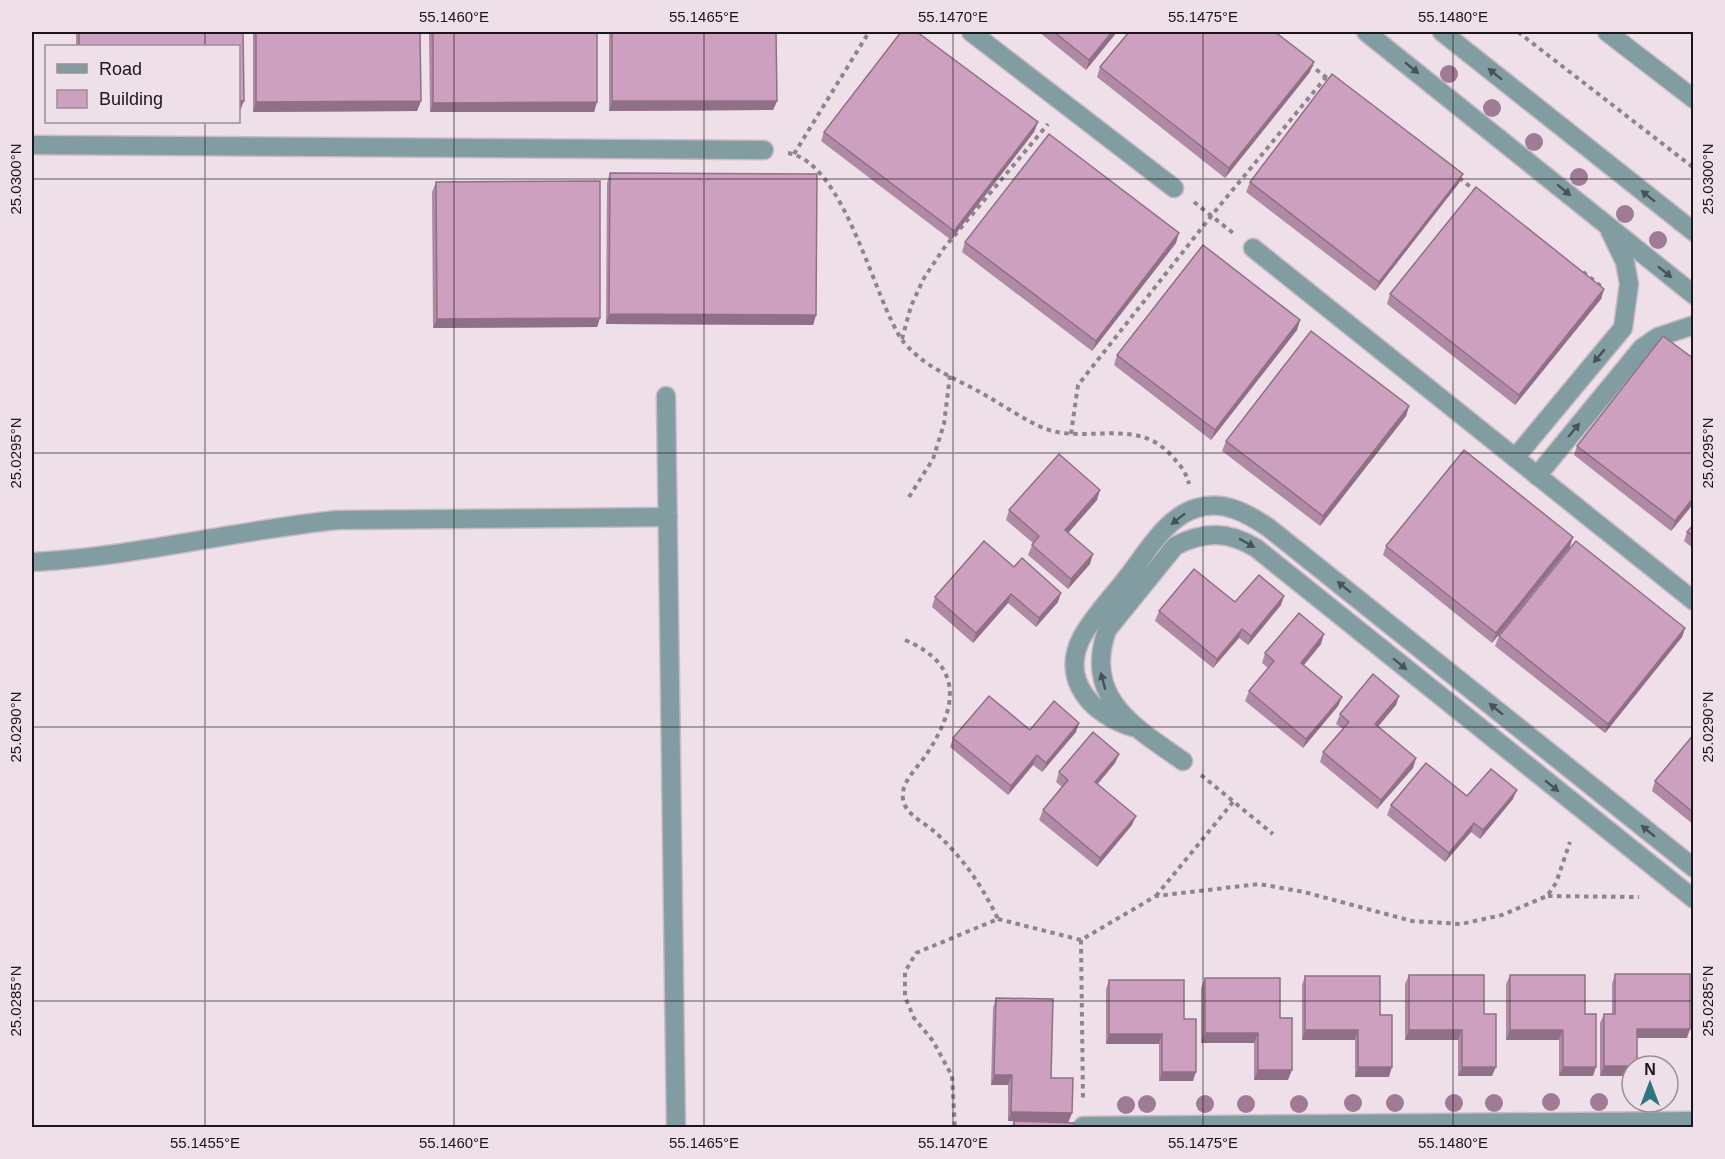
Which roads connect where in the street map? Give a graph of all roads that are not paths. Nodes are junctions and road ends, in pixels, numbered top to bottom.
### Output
1 (971, 32) edge
2 (1366, 32) edge
3 (1442, 32) edge
4 (1608, 32) edge
5 (1694, 99) edge
6 (32, 146) edge
7 (764, 150) road end
8 (1174, 188) road end
9 (1604, 222) junction
10 (1694, 232) edge
11 (1253, 248) road end
12 (1694, 295) edge
13 (1694, 325) edge
14 (666, 396) dead end
15 (1515, 458) junction
16 (1537, 476) junction
17 (668, 517) junction
18 (32, 562) edge
19 (1694, 601) edge
20 (1136, 728) junction
21 (1183, 760) road end
22 (1694, 868) edge
23 (1694, 899) edge
24 (1694, 1120) edge
25 (1083, 1126) edge
26 (676, 1128) edge

1 - 8 street
2 -> 9 street
10 -> 3 street
4 - 5 street
6 - 7 street
9 -> 12 street
9 -> 15 street
11 - 15 street
16 -> 13 street
14 - 17 street
15 - 16 street
16 - 19 street
17 - 18 street
17 - 26 street
20 - 21 street
22 -> 20 street
20 -> 23 street
24 - 25 street

